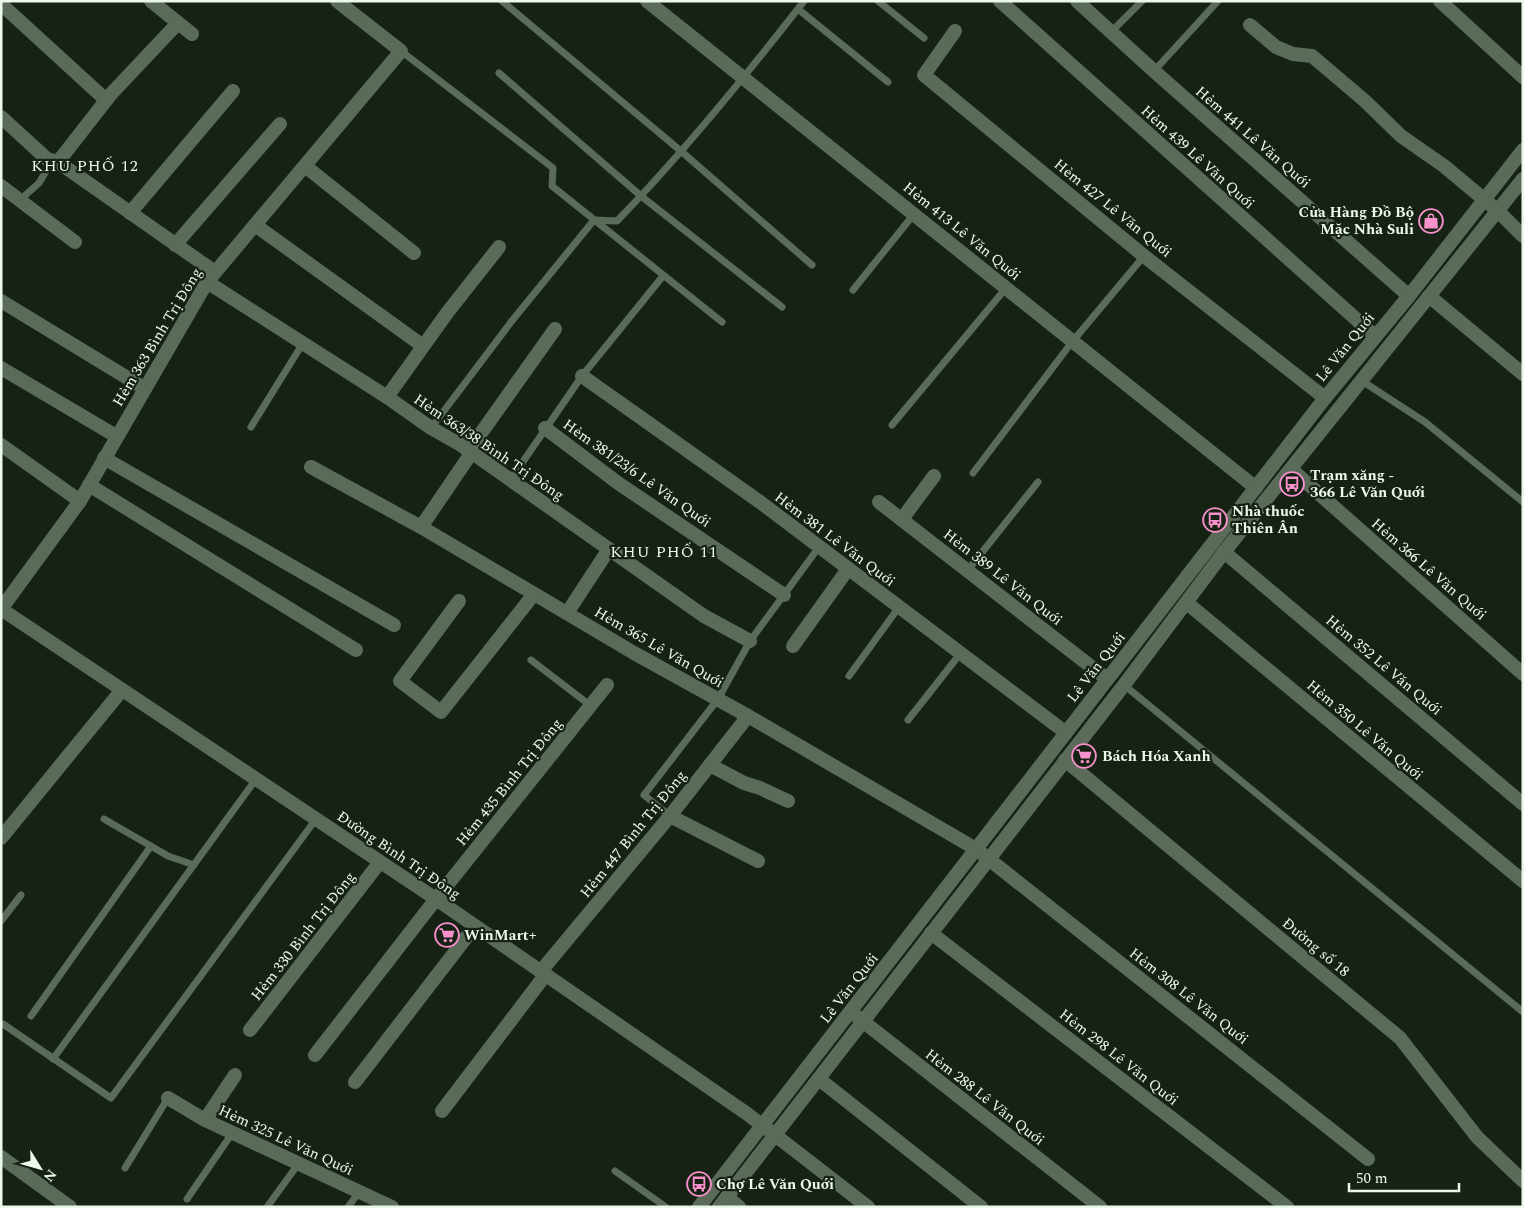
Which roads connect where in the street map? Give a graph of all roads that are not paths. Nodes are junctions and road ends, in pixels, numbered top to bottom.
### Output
1 (152, 1) edge
2 (337, 1) edge
3 (502, 1) edge
4 (647, 1) edge
5 (804, 1) edge
6 (878, 1) edge
7 (1000, 1) edge
8 (1077, 1) edge
9 (1142, 1) edge
10 (1218, 1) edge
11 (1440, 1) edge
12 (1, 4) edge
13 (798, 9) junction
14 (178, 23) junction
15 (1250, 25) dead end
16 (955, 31) dead end
17 (1111, 32) junction
18 (192, 34) dead end
19 (924, 38) dead end
20 (400, 51) junction
21 (1154, 71) junction
22 (499, 74) dead end
23 (1523, 77) edge
24 (744, 79) junction
25 (888, 82) dead end
26 (234, 91) dead end
27 (106, 100) junction
28 (1, 117) edge
29 (280, 124) dead end
30 (1523, 150) edge
31 (682, 152) junction
32 (55, 161) junction
33 (305, 166) junction
34 (1523, 179) edge
35 (1, 186) edge
36 (641, 196) junction
37 (20, 200) junction
38 (1483, 200) junction
39 (1498, 212) junction
40 (130, 213) junction
41 (914, 214) junction
42 (594, 220) junction
43 (255, 224) junction
44 (1523, 236) edge
45 (75, 242) dead end
46 (175, 245) junction
47 (499, 247) dead end
48 (414, 252) dead end
49 (1144, 256) junction
50 (812, 265) dead end
51 (663, 276) junction
52 (211, 277) junction
53 (1006, 287) junction
54 (853, 290) dead end
55 (1409, 296) junction
56 (1429, 296) junction
57 (1, 301) edge
58 (782, 308) dead end
59 (722, 322) dead end
60 (555, 329) dead end
61 (1375, 336) junction
62 (1072, 342) junction
63 (303, 343) junction
64 (423, 346) junction
65 (1, 368) edge
66 (1348, 370) junction
67 (1523, 374) edge
68 (582, 376) junction
69 (1362, 380) junction
70 (144, 388) junction
71 (387, 397) junction
72 (1325, 398) junction
73 (892, 425) dead end
74 (251, 427) dead end
75 (431, 428) junction
76 (545, 428) junction
77 (116, 436) junction
78 (1, 445) edge
79 (470, 451) junction
80 (104, 458) junction
81 (311, 466) dead end
82 (1291, 469) junction
83 (973, 473) dead end
84 (934, 476) dead end
85 (510, 479) junction
86 (1038, 482) dead end
87 (89, 485) junction
88 (1256, 488) junction
89 (80, 501) junction
90 (879, 502) dead end
91 (1523, 502) edge
92 (902, 519) junction
93 (420, 527) junction
94 (819, 547) junction
95 (609, 549) junction
96 (1224, 552) junction
97 (848, 569) junction
98 (968, 570) junction
99 (1174, 592) junction
100 (534, 594) junction
101 (784, 595) junction
102 (459, 601) dead end
103 (1187, 603) junction
104 (899, 607) junction
105 (1, 609) edge
106 (566, 613) junction
107 (394, 625) dead end
108 (750, 641) junction
109 (793, 646) dead end
110 (356, 650) dead end
111 (960, 654) junction
112 (531, 660) dead end
113 (1523, 674) edge
114 (849, 676) dead end
115 (1107, 679) junction
116 (608, 685) dead end
117 (1124, 685) junction
118 (122, 690) junction
119 (718, 700) junction
120 (591, 706) junction
121 (748, 716) junction
122 (908, 720) dead end
123 (1065, 732) junction
124 (1065, 760) junction
125 (710, 765) junction
126 (256, 780) junction
127 (788, 801) dead end
128 (1523, 804) edge
129 (670, 816) junction
130 (104, 819) dead end
131 (316, 819) junction
132 (1, 838) edge
133 (151, 846) junction
134 (976, 849) junction
135 (989, 859) junction
136 (758, 860) dead end
137 (380, 862) junction
138 (194, 866) junction
139 (1523, 881) edge
140 (21, 895) dead end
141 (436, 899) junction
142 (1, 921) edge
143 (475, 926) junction
144 (931, 933) junction
145 (544, 973) junction
146 (851, 1012) junction
147 (1523, 1012) edge
148 (31, 1016) dead end
149 (862, 1022) junction
150 (3, 1024) dead end
151 (250, 1030) dead end
152 (315, 1055) dead end
153 (53, 1058) junction
154 (235, 1075) dead end
155 (819, 1079) junction
156 (355, 1082) dead end
157 (168, 1098) joint
158 (442, 1111) dead end
159 (205, 1120) junction
160 (762, 1125) junction
161 (233, 1132) junction
162 (775, 1135) junction
163 (1, 1157) edge
164 (1368, 1159) dead end
165 (299, 1163) junction
166 (124, 1168) dead end
167 (615, 1172) dead end
168 (1523, 1181) edge
169 (359, 1192) junction
170 (187, 1200) dead end
171 (723, 1202) edge
172 (70, 1207) edge
173 (267, 1207) edge
174 (348, 1207) edge
175 (392, 1207) edge
176 (666, 1207) edge
177 (699, 1207) edge
178 (739, 1207) edge
179 (868, 1207) edge
180 (981, 1207) edge
181 (1100, 1207) edge
182 (1287, 1207) edge

1 - 14 street
2 - 20 street
3 - 31 lane
4 - 24 street, Hẻm 413 Lê Văn Quới
5 - 13 lane
6 - 19 lane
7 - 61 street, Hẻm 439 Lê Văn Quới
8 - 17 street, Hẻm 441 Lê Văn Quới
9 - 17 lane
10 - 21 lane
11 - 23 street
12 - 27 street
13 - 24 lane
13 - 25 lane
14 - 18 street
14 - 27 street
15 - 38 street
16 - 49 street, Hẻm 427 Lê Văn Quới
17 - 21 street, Hẻm 441 Lê Văn Quới
20 - 33 street, Hẻm 363 Bình Trị Đông
20 - 42 lane
21 - 55 street, Hẻm 441 Lê Văn Quới
22 - 36 lane
24 - 31 lane
24 - 41 street, Hẻm 413 Lê Văn Quới
26 - 40 street
27 - 32 street
28 - 32 street, Hẻm 363/38 Bình Trị Đông
29 - 46 street
30 - 38 street, Lê Văn Quới
31 - 36 lane
31 - 50 lane
32 - 37 lane
32 - 40 street, Hẻm 363/38 Bình Trị Đông
33 - 43 street, Hẻm 363 Bình Trị Đông
33 - 48 street
34 - 39 street, Lê Văn Quới
35 - 37 street
36 - 42 lane
36 - 58 lane
37 - 45 street
38 - 39 street
38 - 55 street, Lê Văn Quới
39 - 44 street
39 - 56 street, Lê Văn Quới
40 - 46 street, Hẻm 363/38 Bình Trị Đông
41 - 53 street, Hẻm 413 Lê Văn Quới
41 - 54 lane
42 - 51 lane
42 - 75 lane
43 - 52 street, Hẻm 363 Bình Trị Đông
43 - 64 street
46 - 52 street, Hẻm 363/38 Bình Trị Đông
47 - 64 street
49 - 62 lane
49 - 72 street, Hẻm 427 Lê Văn Quới
51 - 59 lane
51 - 68 lane
52 - 63 street, Hẻm 363/38 Bình Trị Đông
52 - 70 street, Hẻm 363 Bình Trị Đông
53 - 62 street, Hẻm 413 Lê Văn Quới
53 - 73 lane
55 - 61 street, Lê Văn Quới
56 - 67 street
56 - 69 street, Lê Văn Quới
57 - 70 street
60 - 79 street
61 - 66 street, Lê Văn Quới
62 - 83 lane
62 - 88 street, Hẻm 413 Lê Văn Quới
63 - 71 street, Hẻm 363/38 Bình Trị Đông
63 - 74 lane
64 - 71 street
65 - 77 street
66 - 69 street
66 - 72 street, Lê Văn Quới
68 - 76 lane
68 - 94 street, Hẻm 381 Lê Văn Quới
69 - 82 street, Lê Văn Quới
69 - 91 lane
70 - 77 street, Hẻm 363 Bình Trị Đông
71 - 75 street, Hẻm 363/38 Bình Trị Đông
72 - 88 street, Lê Văn Quới
75 - 79 street, Hẻm 363/38 Bình Trị Đông
76 - 85 lane
76 - 101 street, Hẻm 381/23/6 Lê Văn Quới
77 - 80 street, Hẻm 363 Bình Trị Đông
78 - 89 street
79 - 85 street, Hẻm 363/38 Bình Trị Đông
79 - 93 street
80 - 87 street, Hẻm 363 Bình Trị Đông
80 - 107 street
81 - 93 street, Hẻm 365 Lê Văn Quới
82 - 96 street, Lê Văn Quới
82 - 113 street, Hẻm 366 Lê Văn Quới
84 - 92 street
85 - 95 street, Hẻm 363/38 Bình Trị Đông
86 - 98 lane
87 - 89 street, Hẻm 363 Bình Trị Đông
87 - 110 street
88 - 99 street, Lê Văn Quới
89 - 105 street, Hẻm 363 Bình Trị Đông
90 - 92 street, Hẻm 389 Lê Văn Quới
92 - 98 street, Hẻm 389 Lê Văn Quới
93 - 100 street, Hẻm 365 Lê Văn Quới
94 - 97 street, Hẻm 381 Lê Văn Quới
94 - 101 lane
95 - 106 street
95 - 108 street, Hẻm 363/38 Bình Trị Đông
96 - 103 street, Lê Văn Quới
96 - 128 street, Hẻm 352 Lê Văn Quới
97 - 104 street, Hẻm 381 Lê Văn Quới
97 - 109 street
98 - 115 street, Hẻm 389 Lê Văn Quới
99 - 103 street, Hẻm 350 Lê Văn Quới
99 - 115 street, Lê Văn Quới
100 - 102 street
100 - 106 street, Hẻm 365 Lê Văn Quới
101 - 108 lane
103 - 117 street, Lê Văn Quới
103 - 139 street, Hẻm 350 Lê Văn Quới
104 - 111 street, Hẻm 381 Lê Văn Quới
104 - 114 lane
105 - 118 street, Đường Bình Trị Đông
106 - 119 street, Hẻm 365 Lê Văn Quới
108 - 119 lane
111 - 122 lane
111 - 123 street, Hẻm 381 Lê Văn Quới
112 - 120 lane
115 - 123 street, Lê Văn Quới
116 - 120 street, Hẻm 435 Bình Trị Đông
117 - 124 street, Lê Văn Quới
117 - 147 lane
118 - 126 street, Đường Bình Trị Đông
118 - 132 street
119 - 121 street, Hẻm 365 Lê Văn Quới
119 - 129 lane
120 - 141 street, Hẻm 435 Bình Trị Đông
121 - 125 street, Hẻm 447 Bình Trị Đông
121 - 134 street, Hẻm 365 Lê Văn Quới
123 - 134 street, Lê Văn Quới
124 - 135 street, Lê Văn Quới
124 - 168 street, Đường số 18
125 - 127 street
125 - 129 street, Hẻm 447 Bình Trị Đông
126 - 131 street, Đường Bình Trị Đông
126 - 138 lane
129 - 136 street
129 - 145 street, Hẻm 447 Bình Trị Đông
130 - 133 lane
131 - 137 street, Đường Bình Trị Đông
131 - 153 lane
133 - 138 lane
133 - 148 lane
134 - 135 street, Hẻm 365 Lê Văn Quới
134 - 146 street, Lê Văn Quới
135 - 144 street, Lê Văn Quới
135 - 164 street, Hẻm 308 Lê Văn Quới
137 - 141 street, Đường Bình Trị Đông
137 - 151 street, Hẻm 330 Bình Trị Đông
138 - 153 lane
140 - 142 lane
141 - 143 street, Đường Bình Trị Đông
141 - 152 street, Hẻm 435 Bình Trị Đông
143 - 145 street, Đường Bình Trị Đông
143 - 156 street
144 - 149 street, Lê Văn Quới
144 - 182 street, Hẻm 298 Lê Văn Quới
145 - 158 street, Hẻm 447 Bình Trị Đông
145 - 160 street, Đường Bình Trị Đông
146 - 149 street, Hẻm 288 Lê Văn Quới
146 - 160 street, Lê Văn Quới
149 - 155 street, Lê Văn Quới
149 - 181 street, Hẻm 288 Lê Văn Quới
150 - 153 lane
154 - 159 street
155 - 162 street, Lê Văn Quới
155 - 180 street
157 - 159 street, Hẻm 325 Lê Văn Quới
157 - 166 lane
159 - 161 street, Hẻm 325 Lê Văn Quới
160 - 162 street, Đường Bình Trị Đông
160 - 177 street, Lê Văn Quới
161 - 165 street, Hẻm 325 Lê Văn Quới
161 - 170 lane
162 - 171 street, Lê Văn Quới
162 - 179 street, Đường Bình Trị Đông
163 - 172 street
165 - 169 street, Hẻm 325 Lê Văn Quới
165 - 173 lane
167 - 176 lane
169 - 174 lane
169 - 175 street, Hẻm 325 Lê Văn Quới
171 - 178 street

